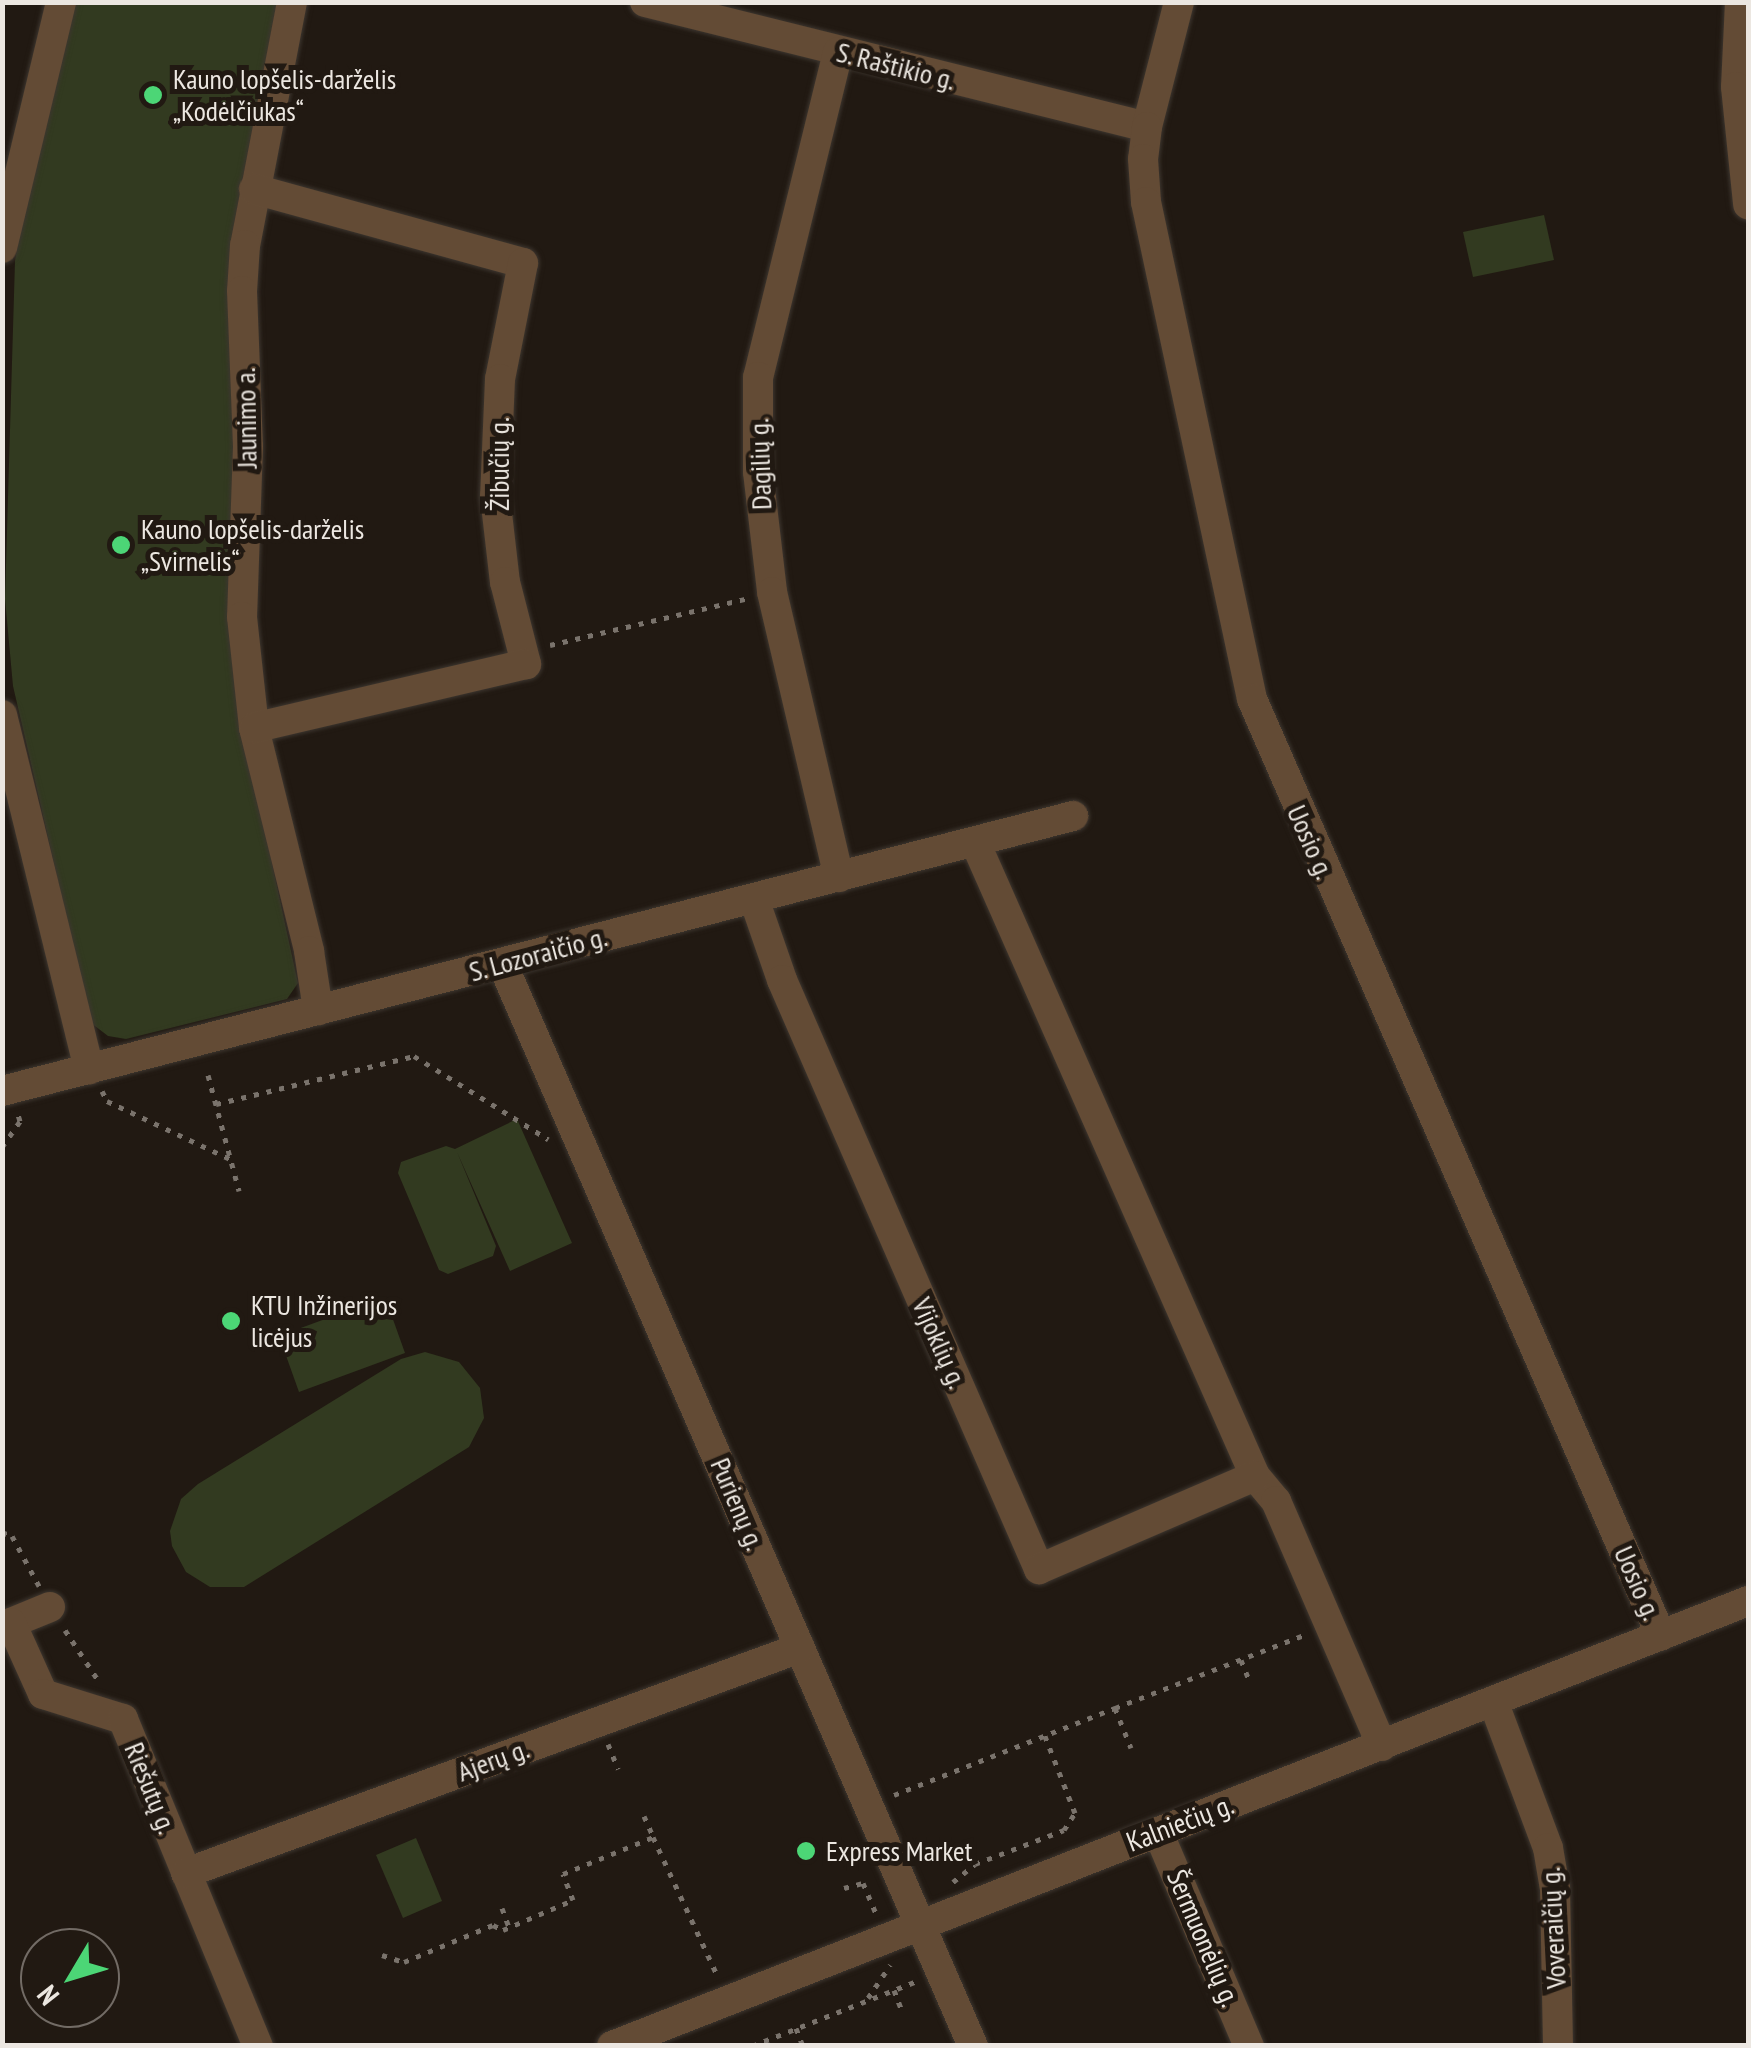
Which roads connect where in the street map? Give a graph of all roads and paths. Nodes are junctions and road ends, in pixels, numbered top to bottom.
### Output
1 (61, 2) edge
2 (292, 2) edge
3 (644, 2) edge
4 (1178, 2) edge
5 (1740, 2) edge
6 (838, 52) junction
7 (1148, 127) junction
8 (14, 147) edge
9 (254, 189) junction
10 (1748, 204) edge
11 (2, 248) edge
12 (772, 592) junction
13 (523, 651) junction
14 (2, 715) edge
15 (254, 728) junction
16 (12, 798) edge
17 (1073, 816) dead end
18 (975, 842) junction
19 (839, 877) junction
20 (754, 899) junction
21 (502, 963) junction
22 (318, 1010) junction
23 (89, 1069) junction
24 (208, 1075) dead end
25 (7, 1090) edge
26 (216, 1104) junction
27 (548, 1139) dead end
28 (2, 1148) edge
29 (230, 1159) junction
30 (239, 1191) dead end
31 (1255, 1476) junction
32 (1748, 1601) edge
33 (50, 1607) dead end
34 (1330, 1625) junction
35 (1661, 1636) junction
36 (800, 1648) junction
37 (1241, 1659) junction
38 (1249, 1680) dead end
39 (1493, 1701) junction
40 (1116, 1708) junction
41 (1045, 1736) junction
42 (1382, 1746) junction
43 (1131, 1748) dead end
44 (868, 1805) junction
45 (644, 1816) dead end
46 (1158, 1832) junction
47 (653, 1837) junction
48 (186, 1873) junction
49 (948, 1886) dead end
50 (502, 1908) dead end
51 (921, 1926) junction
52 (509, 1927) junction
53 (382, 1956) dead end
54 (894, 1958) dead end
55 (909, 1968) dead end
56 (894, 1990) junction
57 (729, 2000) junction
58 (866, 2000) junction
59 (901, 2008) dead end
60 (796, 2028) junction
61 (802, 2044) edge
62 (258, 2046) edge
63 (612, 2046) edge
64 (752, 2046) edge
65 (973, 2046) edge
66 (1250, 2046) edge
67 (1558, 2046) edge

1 - 8 street
2 - 9 street, Jaunimo a.
3 - 6 street, S. Raštikio g.
4 - 7 street, Uosio g.
5 - 10 street
6 - 7 street, S. Raštikio g.
6 - 12 street, Dagilių g.
7 - 35 street, Uosio g.
8 - 11 street
9 - 13 street, Žibučių g.
9 - 15 street, Jaunimo a.
12 - 13 path
12 - 19 street, Dagilių g.
13 - 15 street
14 - 16 street
15 - 22 street, Jaunimo a.
16 - 23 street
17 - 18 street, S. Lozoraičio g.
18 - 19 street, S. Lozoraičio g.
18 - 31 street
19 - 20 street, S. Lozoraičio g.
20 - 21 street, S. Lozoraičio g.
20 - 31 street, Vijoklių g.
21 - 22 street, S. Lozoraičio g.
21 - 36 street, Purienų g.
22 - 23 street, S. Lozoraičio g.
23 - 25 street, S. Lozoraičio g.
23 - 29 path
24 - 26 path
25 - 28 path
26 - 27 path
26 - 29 path
29 - 30 path
31 - 34 street
32 - 35 street, Kalniečių g.
33 - 48 street, Riešutų g.
34 - 37 path
34 - 42 street
35 - 39 street, Kalniečių g.
36 - 44 street, Purienų g.
36 - 48 street, Ajerų g.
37 - 38 path
37 - 40 path
39 - 42 street, Kalniečių g.
39 - 67 street, Voveraičių g.
40 - 41 path
40 - 43 path
41 - 44 path
41 - 49 path
42 - 46 street, Kalniečių g.
44 - 51 street, Purienų g.
45 - 47 path
46 - 51 street, Kalniečių g.
46 - 66 street, Šermuonėlių g.
47 - 52 path
47 - 57 path
48 - 62 street, Riešutų g.
50 - 52 path
51 - 57 street, Kalniečių g.
51 - 65 street, Purienų g.
52 - 53 path
54 - 58 path
55 - 56 path
56 - 58 path
56 - 59 path
57 - 63 street, Kalniečių g.
58 - 60 path
60 - 61 path
60 - 64 path

